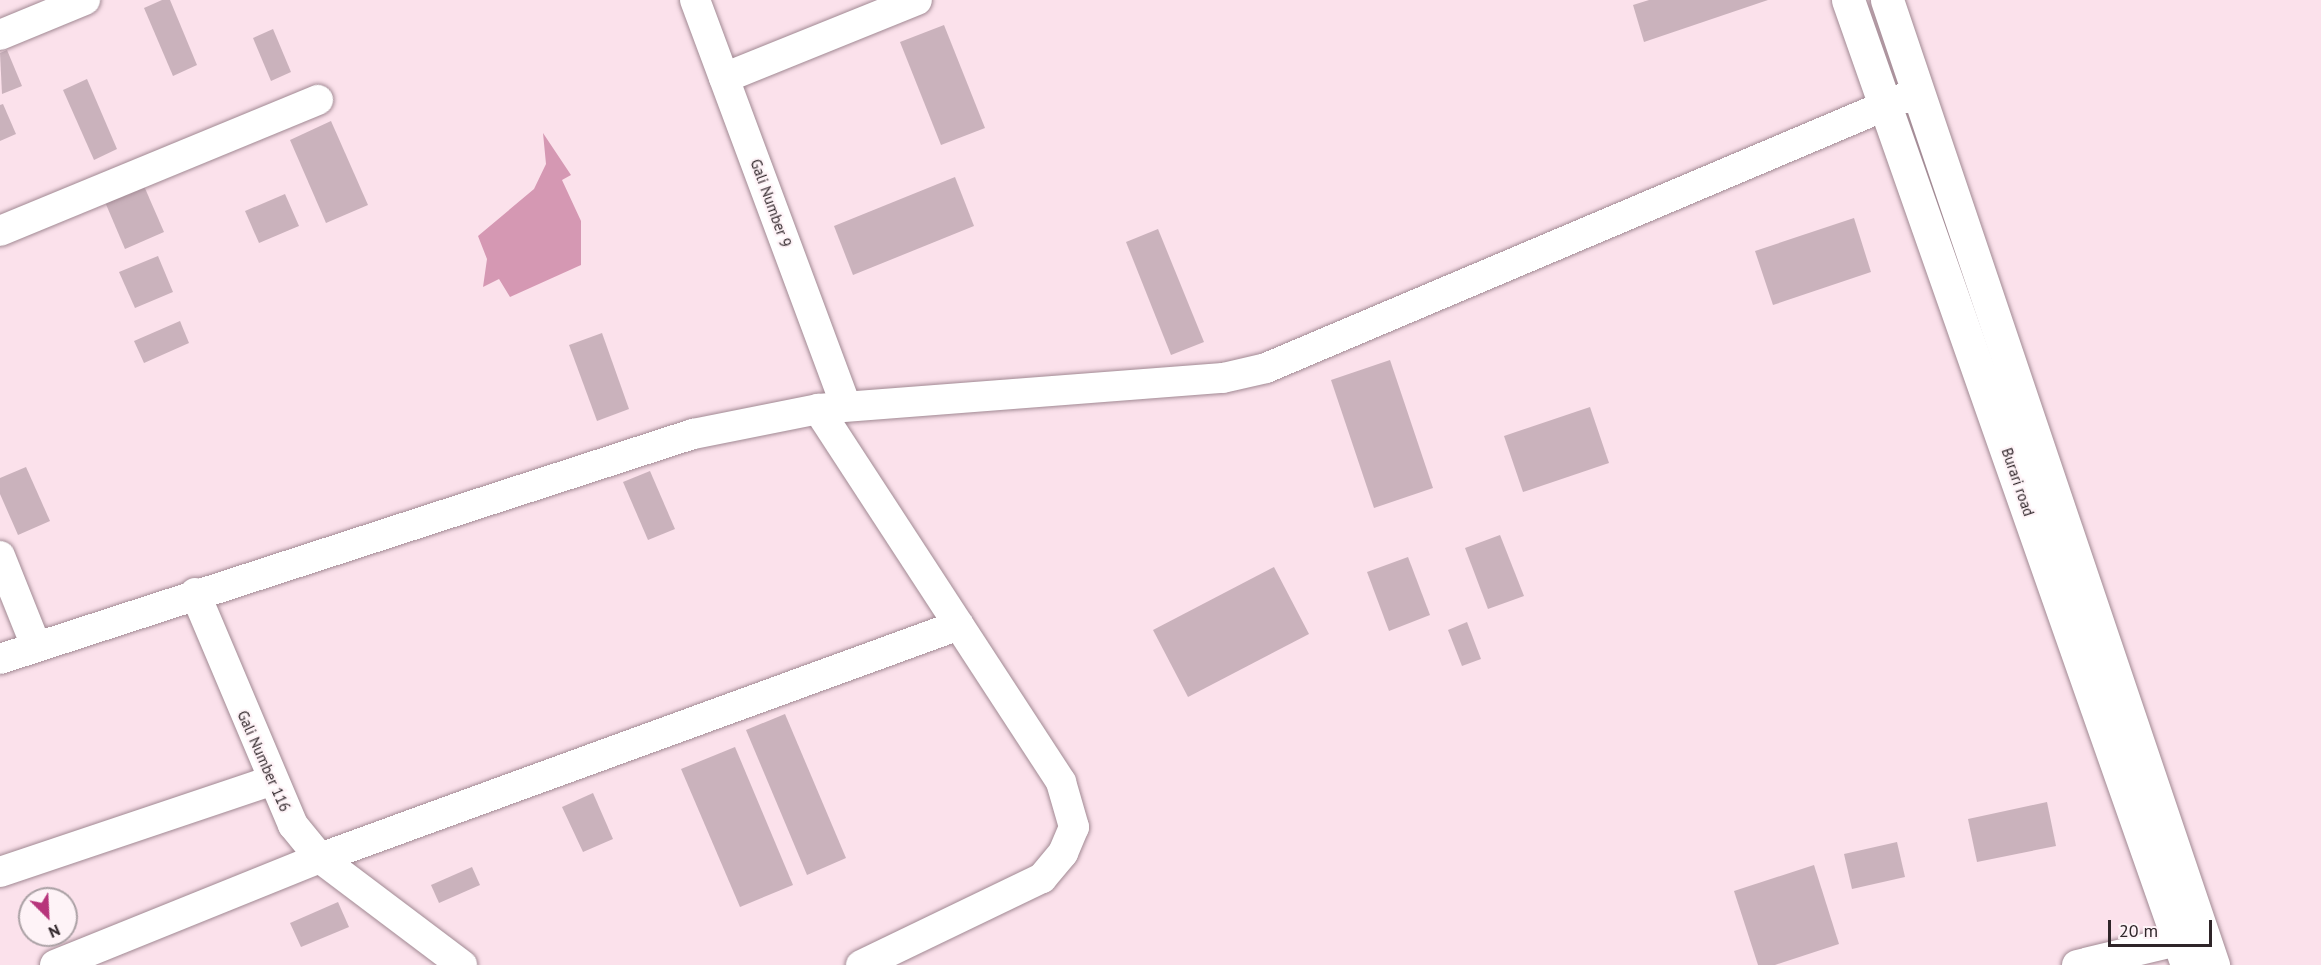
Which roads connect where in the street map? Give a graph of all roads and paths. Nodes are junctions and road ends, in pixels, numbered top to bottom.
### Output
1 (85, 0) edge
2 (695, 0) edge
3 (917, 0) edge
4 (1848, 0) edge
5 (1887, 0) edge
6 (0, 35) edge
7 (724, 78) junction
8 (1918, 92) junction
9 (318, 100) dead end
10 (1884, 106) junction
11 (0, 231) edge
12 (832, 407) junction
13 (0, 556) edge
14 (195, 593) junction
15 (959, 625) junction
16 (36, 646) junction
17 (0, 659) edge
18 (270, 781) junction
19 (320, 858) junction
20 (0, 872) edge
21 (2195, 951) edge
22 (55, 965) edge
23 (462, 965) edge
24 (861, 965) edge
25 (2077, 965) edge

1 - 6 street
2 - 7 street, Gali Number 9
3 - 7 street
4 - 10 main road, Burari road
5 - 8 main road
7 - 12 street, Gali Number 9
8 - 10 street
8 - 21 main road
9 - 11 street
10 - 12 street
10 - 21 main road, Burari road
12 - 14 street
12 - 15 street, Gali Number 9
13 - 16 street
14 - 16 street
14 - 18 street, Gali Number 116
15 - 19 street
15 - 24 street, Gali Number 9
16 - 17 street
18 - 19 street, Gali Number 116
18 - 20 street
19 - 22 street
19 - 23 street, Gali Number 116
21 - 25 street

